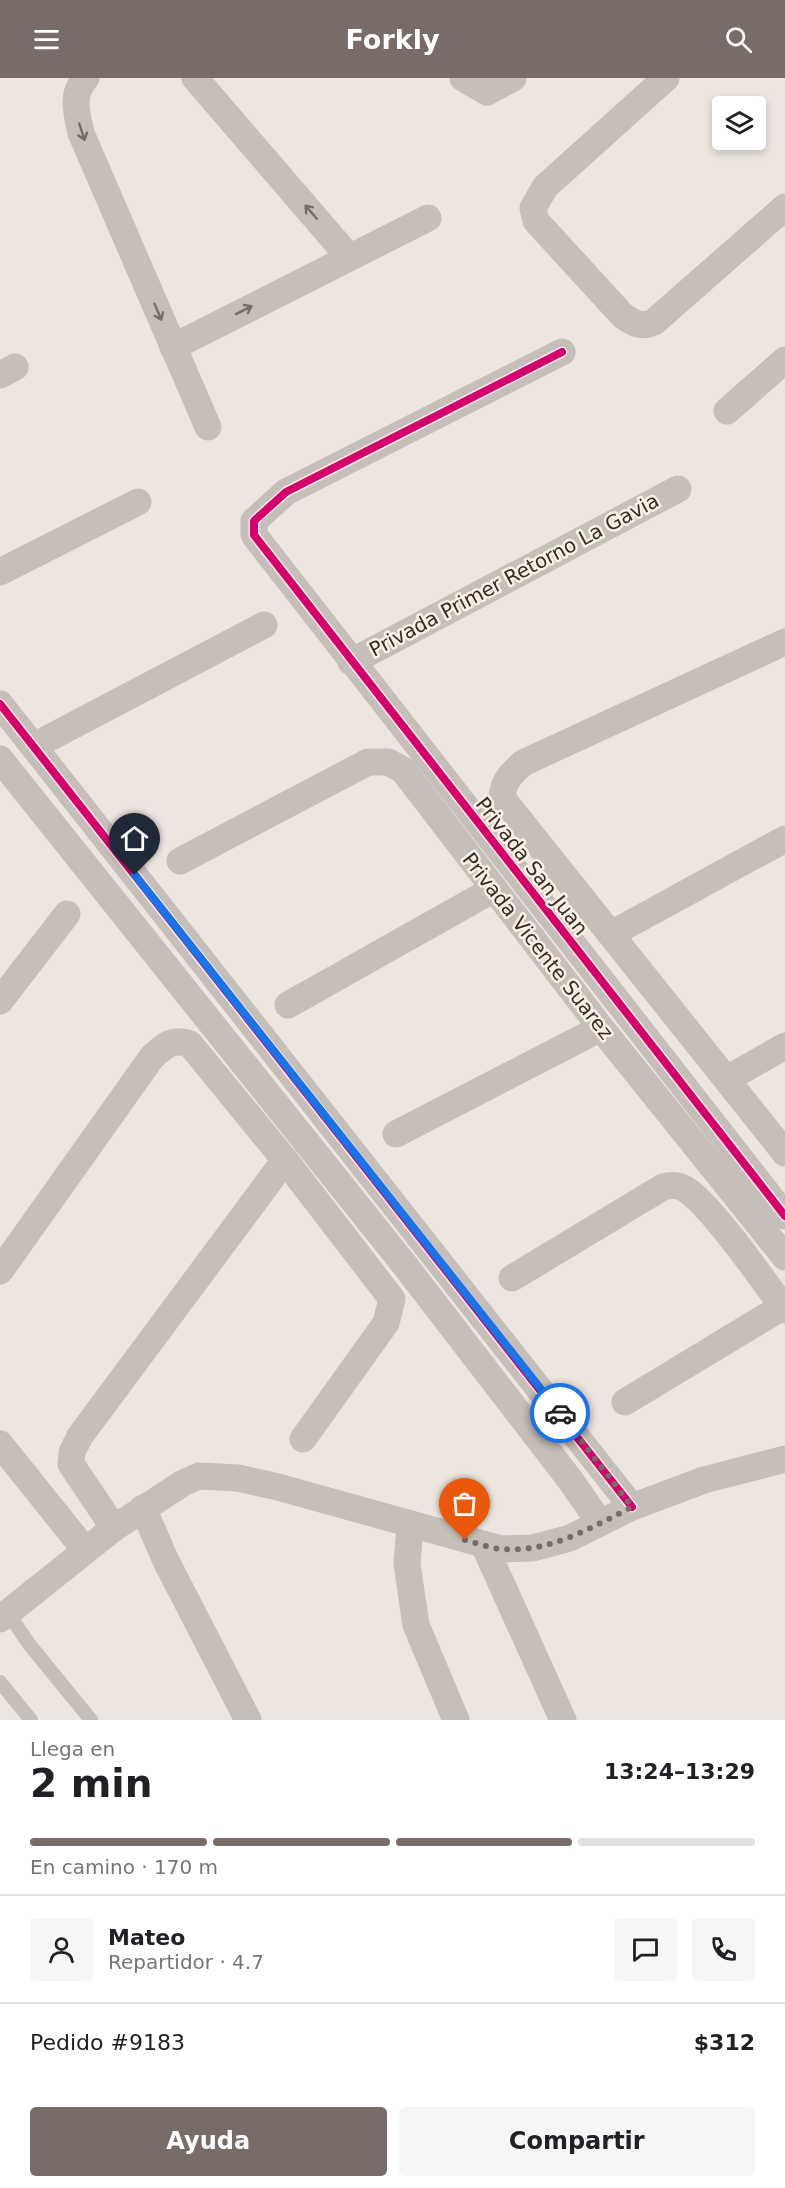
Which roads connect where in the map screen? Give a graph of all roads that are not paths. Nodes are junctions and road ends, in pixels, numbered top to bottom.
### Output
1 (86, 78) edge
2 (195, 78) edge
3 (463, 78) edge
4 (513, 78) edge
5 (666, 78) edge
6 (785, 207) edge
7 (428, 218) dead end
8 (349, 257) junction
9 (173, 346) junction
10 (562, 352) dead end
11 (785, 360) edge
12 (727, 411) dead end
13 (208, 428) dead end
14 (678, 489) dead end
15 (138, 502) dead end
16 (0, 572) edge
17 (264, 625) dead end
18 (785, 642) edge
19 (351, 662) junction
20 (0, 704) edge
21 (34, 746) junction
22 (0, 759) edge
23 (785, 838) edge
24 (180, 861) dead end
25 (494, 889) junction
26 (67, 914) dead end
27 (613, 933) junction
28 (0, 1001) edge
29 (288, 1005) dead end
30 (601, 1028) junction
31 (785, 1046) edge
32 (727, 1079) junction
33 (396, 1134) dead end
34 (785, 1153) edge
35 (285, 1160) junction
36 (785, 1216) edge
37 (785, 1257) edge
38 (0, 1272) edge
39 (512, 1278) dead end
40 (784, 1308) edge
41 (625, 1402) dead end
42 (303, 1439) dead end
43 (0, 1444) edge
44 (785, 1459) edge
45 (632, 1507) junction
46 (143, 1508) junction
47 (600, 1523) junction
48 (410, 1526) junction
49 (114, 1528) junction
50 (484, 1545) junction
51 (85, 1550) junction
52 (4, 1616) edge
53 (0, 1682) edge
54 (31, 1720) edge
55 (91, 1720) edge
56 (248, 1720) edge
57 (456, 1720) edge
58 (563, 1720) edge

1 -> 9 street
8 -> 2 street
3 - 4 street
5 - 6 street
7 - 8 street
9 -> 8 street
9 - 13 street
10 - 19 street, Privada San Juan
11 - 12 street
14 - 19 street, Privada Primer Retorno La Gavia
15 - 16 street
17 - 21 street
18 - 27 street
19 - 36 street, Privada San Juan
20 - 21 street
21 - 45 street
22 - 47 street
23 - 27 street
24 - 25 street, Privada Vicente Suarez
25 - 29 street
25 - 30 street, Privada Vicente Suarez
26 - 28 street
27 - 32 street
30 - 33 street
30 - 37 street, Privada Vicente Suarez
31 - 32 street
32 - 34 street
35 - 38 street
35 - 42 street
35 - 49 street
39 - 40 street
40 - 41 street
43 - 51 street
44 - 45 street
45 - 47 street
46 - 48 street
46 - 49 street
46 - 56 street
47 - 50 street
48 - 50 street
48 - 57 street
49 - 51 street
50 - 58 street
51 - 52 street
52 - 55 lane
53 - 54 lane

